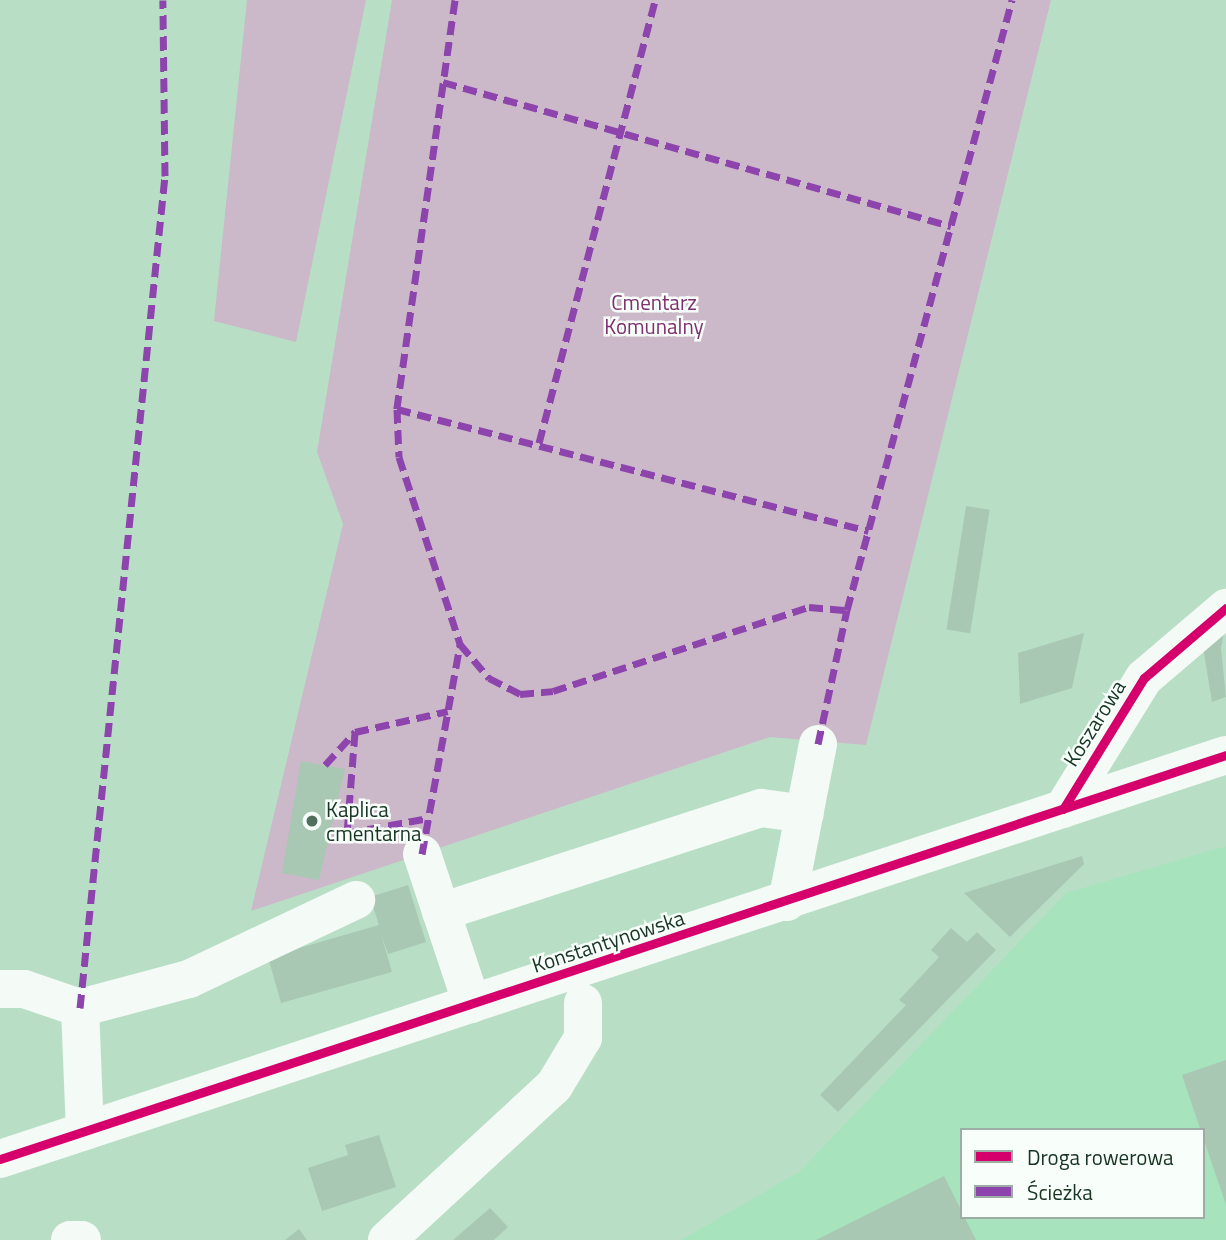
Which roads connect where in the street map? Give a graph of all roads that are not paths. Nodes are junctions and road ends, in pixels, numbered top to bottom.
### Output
1 (1226, 608) edge
2 (818, 744) dead end
3 (1226, 755) edge
4 (1063, 809) junction
5 (805, 814) junction
6 (422, 854) dead end
7 (356, 900) dead end
8 (787, 902) junction
9 (441, 912) junction
10 (0, 989) edge
11 (583, 1003) dead end
12 (472, 1004) junction
13 (80, 1008) junction
14 (85, 1131) junction
15 (0, 1159) edge
16 (70, 1240) edge
17 (82, 1240) edge
18 (387, 1240) edge

1 - 4 main road, Koszarowa
2 - 5 main road
3 - 4 main road, Konstantynowska
4 - 8 main road, Konstantynowska
5 - 8 main road
5 - 9 main road
6 - 9 main road
7 - 13 main road
8 - 12 main road, Konstantynowska
9 - 12 main road
10 - 13 main road
11 - 18 main road
12 - 14 main road, Konstantynowska
13 - 14 main road
14 - 15 main road, Konstantynowska
16 - 17 main road

